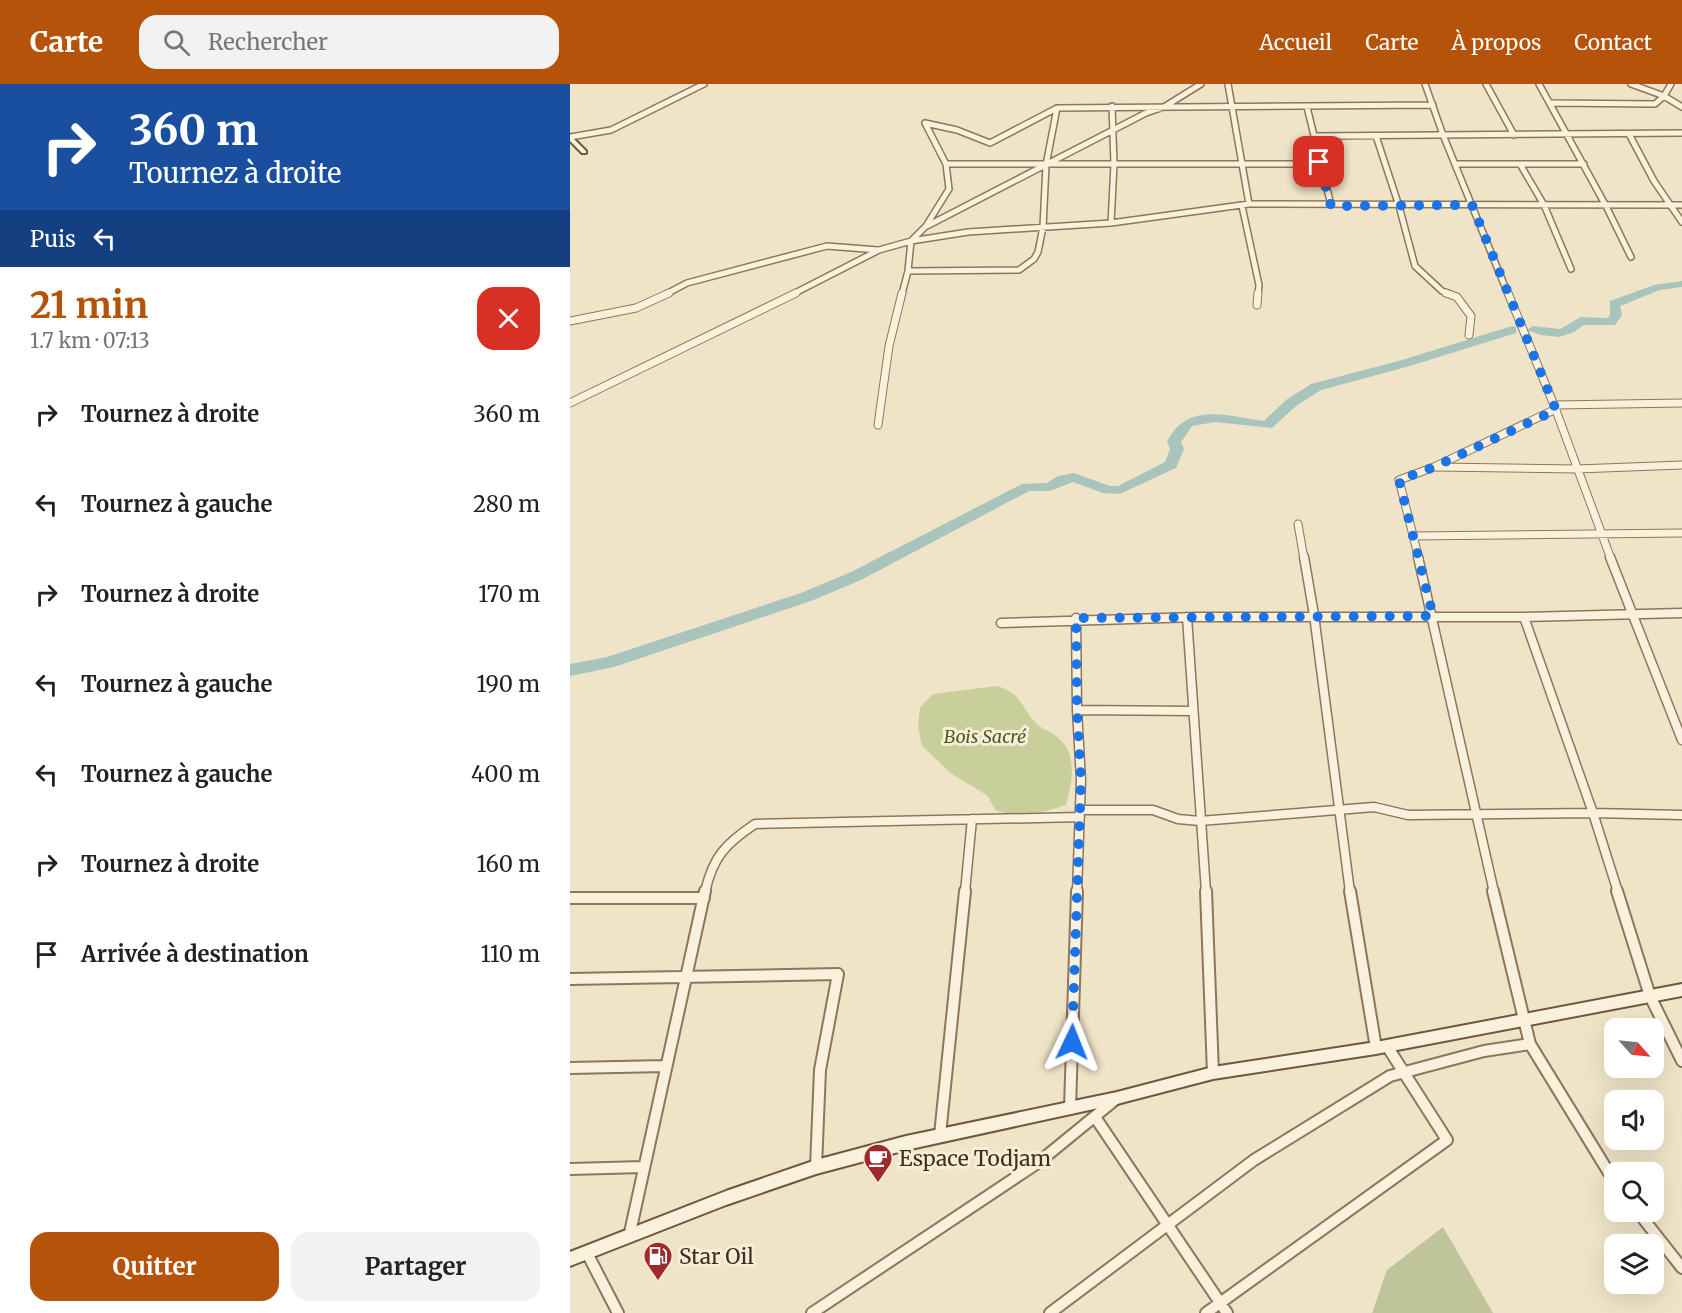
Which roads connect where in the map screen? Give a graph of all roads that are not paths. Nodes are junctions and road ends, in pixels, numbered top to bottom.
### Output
1 (704, 84) edge
2 (1201, 84) edge
3 (1228, 84) edge
4 (1425, 84) edge
5 (1486, 84) edge
6 (1539, 84) edge
7 (1631, 84) edge
8 (1671, 84) edge
9 (1664, 96) junction
10 (1551, 103) junction
11 (1433, 105) junction
12 (1112, 106) junction
13 (1164, 107) junction
14 (1231, 107) junction
15 (1307, 107) junction
16 (1682, 107) edge
17 (1058, 108) junction
18 (1112, 132) junction
19 (1682, 133) edge
20 (1629, 134) junction
21 (1443, 135) junction
22 (1514, 135) junction
23 (1569, 135) junction
24 (1315, 136) junction
25 (1376, 136) junction
26 (570, 137) edge
27 (584, 152) dead end
28 (946, 164) junction
29 (1114, 164) junction
30 (1240, 164) junction
31 (1320, 164) junction
32 (1520, 164) junction
33 (1584, 164) junction
34 (1046, 165) junction
35 (1456, 165) junction
36 (1249, 204) junction
37 (1472, 205) junction
38 (1682, 205) edge
39 (1242, 206) junction
40 (1331, 206) junction
41 (1399, 206) junction
42 (1544, 206) junction
43 (1606, 206) junction
44 (1670, 206) junction
45 (1682, 222) edge
46 (1111, 223) junction
47 (926, 226) junction
48 (1042, 227) junction
49 (912, 241) junction
50 (879, 250) junction
51 (1631, 257) dead end
52 (1571, 269) dead end
53 (908, 270) junction
54 (1257, 305) dead end
55 (570, 321) edge
56 (1469, 335) dead end
57 (570, 402) edge
58 (1682, 403) edge
59 (1555, 407) junction
60 (878, 425) dead end
61 (1682, 465) edge
62 (1434, 467) junction
63 (1577, 469) junction
64 (1298, 524) dead end
65 (1602, 532) junction
66 (1682, 533) edge
67 (1413, 536) junction
68 (1631, 613) junction
69 (1682, 614) edge
70 (1314, 615) junction
71 (1433, 616) junction
72 (1187, 617) junction
73 (1524, 617) junction
74 (1076, 618) junction
75 (1001, 623) dead end
76 (1077, 710) junction
77 (1193, 711) junction
78 (1682, 740) edge
79 (1339, 810) junction
80 (1080, 813) junction
81 (1593, 813) junction
82 (1475, 814) junction
83 (1682, 815) edge
84 (972, 819) junction
85 (1200, 821) junction
86 (570, 898) edge
87 (704, 898) junction
88 (685, 977) junction
89 (570, 980) edge
90 (1682, 990) edge
91 (1650, 996) junction
92 (1524, 1020) junction
93 (1530, 1044) junction
94 (1382, 1047) junction
95 (1682, 1061) edge
96 (665, 1066) junction
97 (570, 1068) edge
98 (1404, 1072) junction
99 (1213, 1073) junction
100 (1117, 1098) junction
101 (1070, 1108) junction
102 (1095, 1116) junction
103 (940, 1136) junction
104 (1604, 1165) edge
105 (644, 1167) junction
106 (816, 1167) junction
107 (570, 1169) edge
108 (1646, 1222) edge
109 (1169, 1225) junction
110 (629, 1237) junction
111 (587, 1253) junction
112 (570, 1259) edge
113 (1682, 1268) edge
114 (1220, 1302) junction
115 (618, 1313) edge
116 (812, 1313) edge
117 (1050, 1313) edge
118 (1206, 1313) edge
119 (1227, 1313) edge

1 - 26 street
2 - 13 street
3 - 14 street
4 - 11 street
5 - 22 street
6 - 10 street
7 - 9 street
8 - 9 street
9 - 10 street
9 - 16 street
10 - 23 street
11 - 15 street
11 - 21 street
12 - 13 street
12 - 17 street
12 - 18 street
13 - 14 street
13 - 18 street
14 - 15 street
14 - 30 street
15 - 24 street
17 - 28 street
17 - 34 street
18 - 29 street
18 - 34 street
19 - 20 street
20 - 23 street
20 - 44 street
21 - 22 street
21 - 25 street
21 - 35 street
22 - 23 street
23 - 33 street
24 - 25 street
24 - 31 street
25 - 41 street
26 - 27 main road
28 - 34 street
28 - 47 street
29 - 30 street
29 - 34 street
29 - 46 street
30 - 31 street
30 - 36 street
31 - 40 street
32 - 33 street
32 - 35 street
32 - 42 street
33 - 43 street
34 - 47 street
34 - 48 street
35 - 37 street
36 - 39 street
36 - 40 street
37 - 41 street
37 - 42 street
37 - 59 street
38 - 44 street
39 - 46 street
39 - 54 street
40 - 41 street
41 - 56 street
42 - 43 street
42 - 52 street
43 - 44 street
43 - 51 street
44 - 45 street
46 - 48 street
47 - 49 street
48 - 49 street
48 - 53 street
49 - 50 street
49 - 53 street
50 - 55 street
50 - 57 street
53 - 60 street
58 - 59 street
59 - 62 street
59 - 63 street
61 - 63 street
62 - 63 street
62 - 67 street
63 - 65 street
64 - 70 street
65 - 66 street
65 - 67 street
65 - 68 street
67 - 71 street
68 - 69 street
68 - 73 street
68 - 78 street
70 - 71 street
70 - 72 street
70 - 79 street
71 - 73 street
71 - 82 street
72 - 74 street
72 - 77 street
73 - 81 street
74 - 75 street
74 - 76 street
76 - 77 street
76 - 80 street
77 - 85 street
79 - 82 street
79 - 85 street
79 - 94 street
80 - 84 street
80 - 85 street
80 - 101 street
81 - 82 street
81 - 83 street
81 - 91 street
82 - 92 street
84 - 87 street
84 - 103 street
85 - 99 street
86 - 87 street
87 - 88 street
88 - 89 street
88 - 96 street
88 - 106 street
90 - 91 main road
91 - 92 main road
91 - 95 street
92 - 93 street
92 - 94 main road
93 - 98 street
93 - 104 street
94 - 98 street
94 - 99 main road
96 - 97 street
96 - 105 street
98 - 109 street
98 - 114 street
99 - 100 main road
100 - 101 main road
100 - 102 street
101 - 103 main road
102 - 109 street
102 - 116 street
103 - 106 main road
105 - 107 street
105 - 110 street
106 - 110 main road
108 - 113 street
109 - 114 street
109 - 117 street
110 - 111 main road
111 - 112 main road
111 - 115 street
114 - 118 street
114 - 119 street

